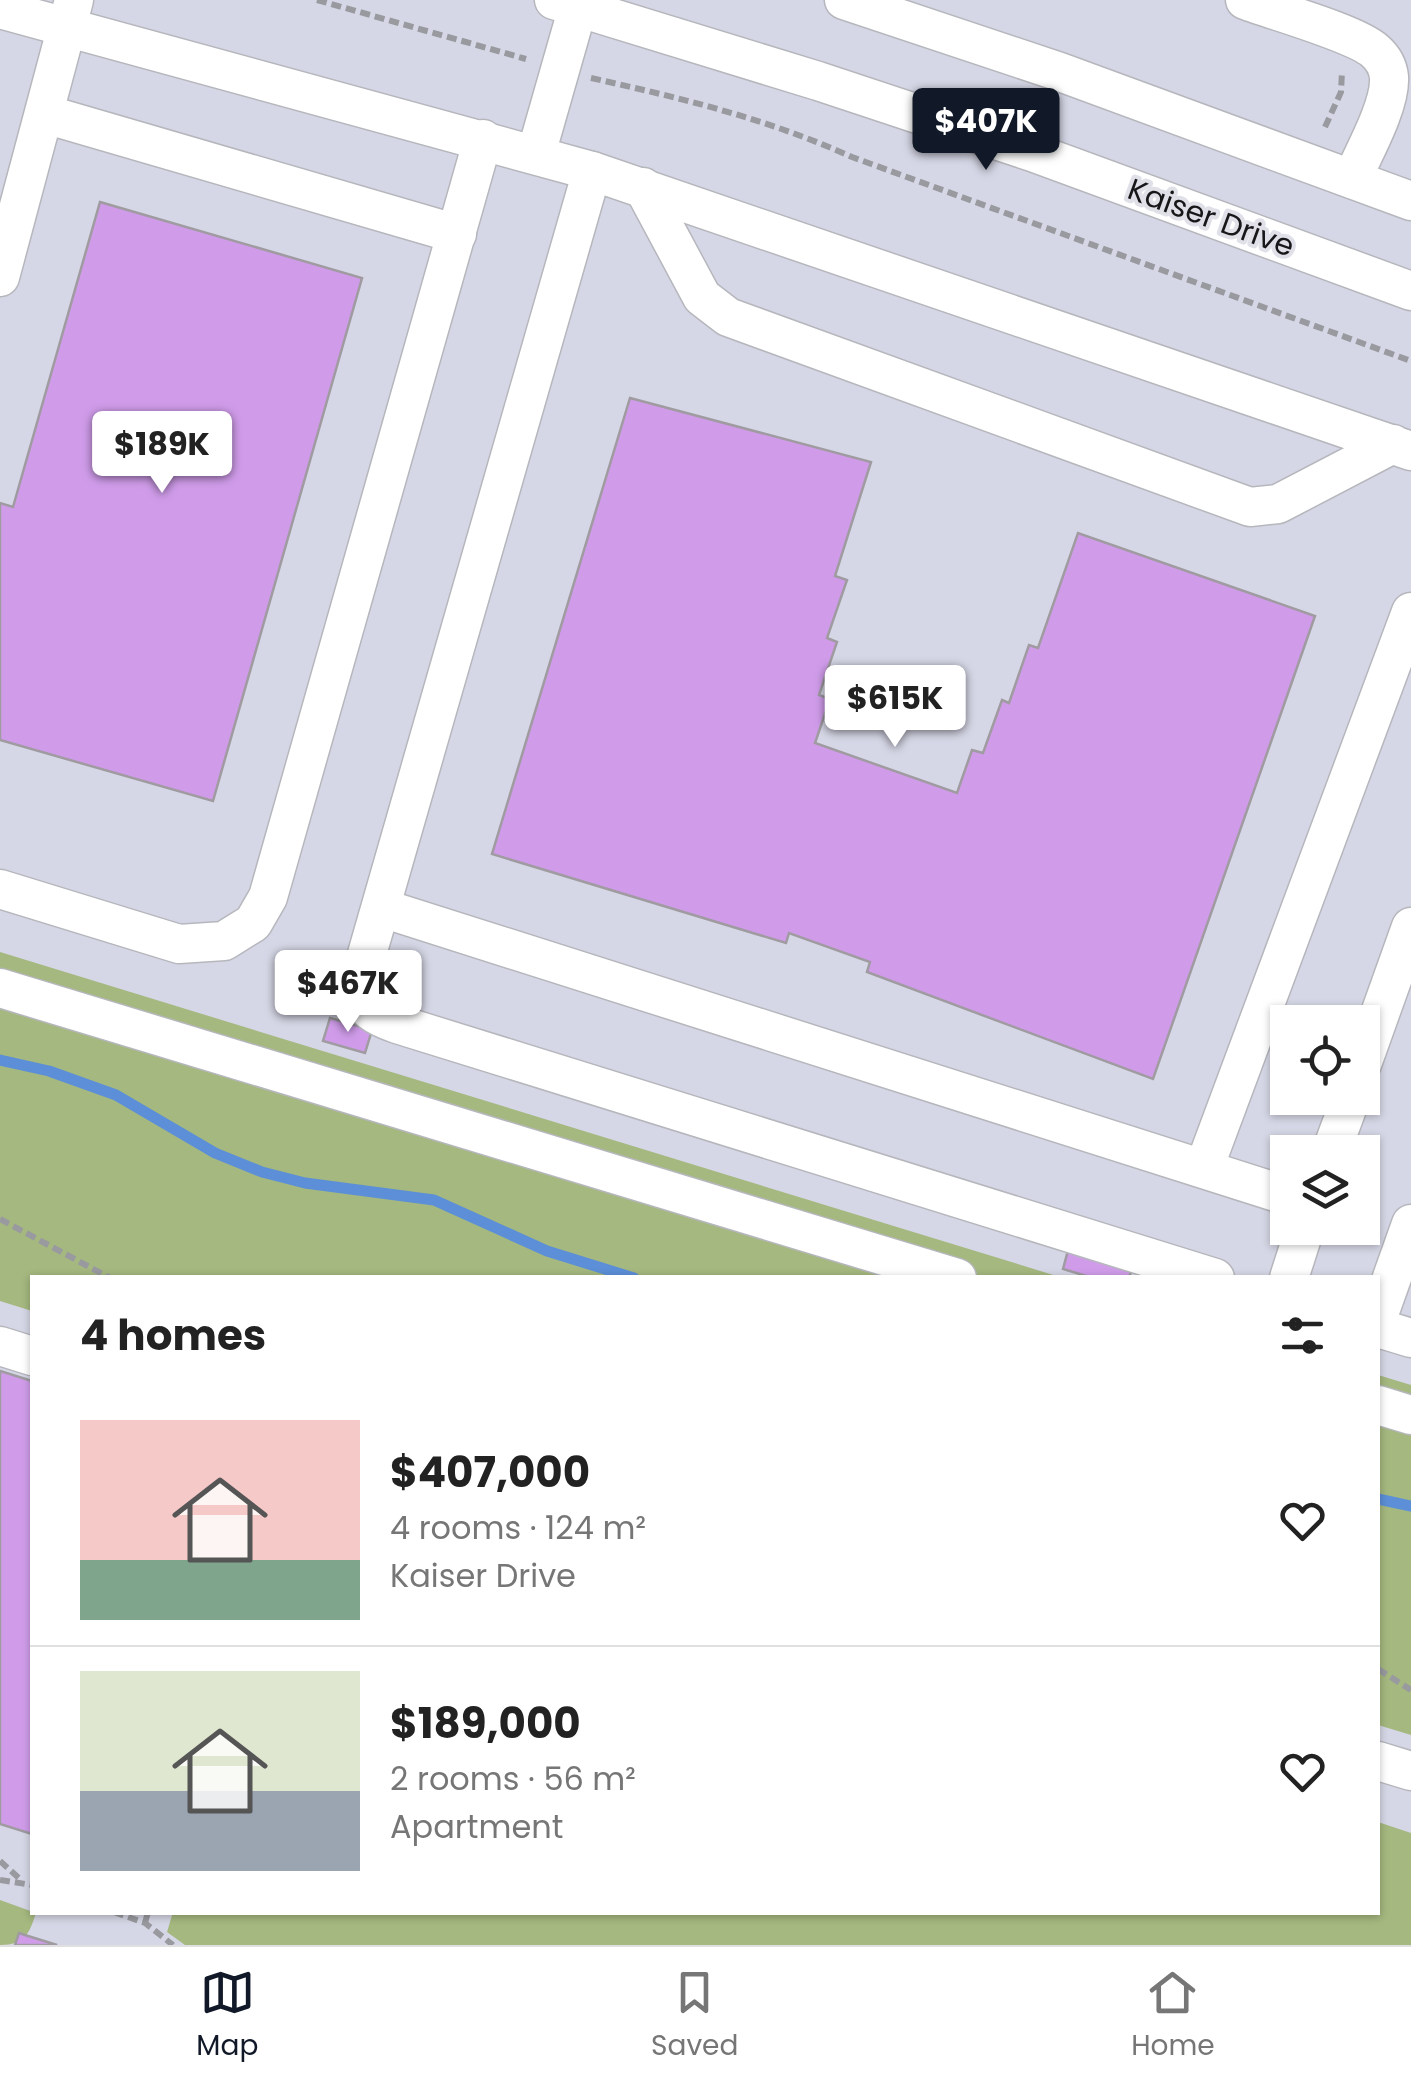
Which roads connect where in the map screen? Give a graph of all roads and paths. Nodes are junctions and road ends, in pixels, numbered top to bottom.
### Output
1 (316, 0) edge
2 (844, 0) edge
3 (1245, 0) edge
4 (570, 2) edge
5 (0, 8) edge
6 (71, 15) edge
7 (1343, 65) dead end
8 (560, 70) junction
9 (45, 114) junction
10 (1325, 126) dead end
11 (483, 139) junction
12 (536, 154) junction
13 (592, 170) junction
14 (1352, 179) junction
15 (643, 187) junction
16 (1411, 201) edge
17 (457, 234) junction
18 (0, 277) edge
19 (1411, 291) edge
20 (1411, 360) edge
21 (1402, 448) edge
22 (1411, 612) edge
23 (0, 889) edge
24 (382, 908) junction
25 (1411, 927) edge
26 (0, 988) edge
27 (1380, 1014) edge
28 (1204, 1168) junction
29 (1270, 1190) edge
30 (0, 1218) edge
31 (1410, 1227) edge
32 (1301, 1245) edge
33 (104, 1275) edge
34 (947, 1275) edge
35 (1205, 1275) edge
36 (1291, 1275) edge
37 (1380, 1311) edge
38 (1380, 1329) edge
39 (1411, 1338) edge
40 (0, 1346) edge
41 (30, 1355) edge
42 (1380, 1406) edge
43 (1411, 1415) edge
44 (1380, 1670) edge
45 (1411, 1690) edge
46 (1380, 1762) edge
47 (1411, 1771) edge
48 (0, 1861) edge
49 (0, 1880) edge
50 (23, 1882) junction
51 (30, 1884) edge
52 (122, 1915) edge
53 (147, 1915) edge
54 (145, 1924) junction
55 (173, 1945) edge

1 - 8 path
2 - 14 street
3 - 14 street
4 - 8 street
4 - 19 street, Kaiser Drive
5 - 6 street
6 - 9 street
6 - 11 street
7 - 10 path
8 - 12 street
8 - 20 path
9 - 17 street
9 - 18 street
11 - 12 street
11 - 17 street
12 - 13 street
13 - 15 street
13 - 24 street
14 - 16 street
15 - 21 street
15 - 21 street
17 - 23 street
22 - 28 street
24 - 28 street
24 - 35 street
25 - 27 street
26 - 34 street
28 - 29 street
30 - 33 path
31 - 37 street
32 - 36 street
38 - 39 street
40 - 41 street
42 - 43 street
44 - 45 path
46 - 47 street
48 - 50 path
49 - 50 path
50 - 51 path
52 - 54 path
53 - 54 path
54 - 55 path

